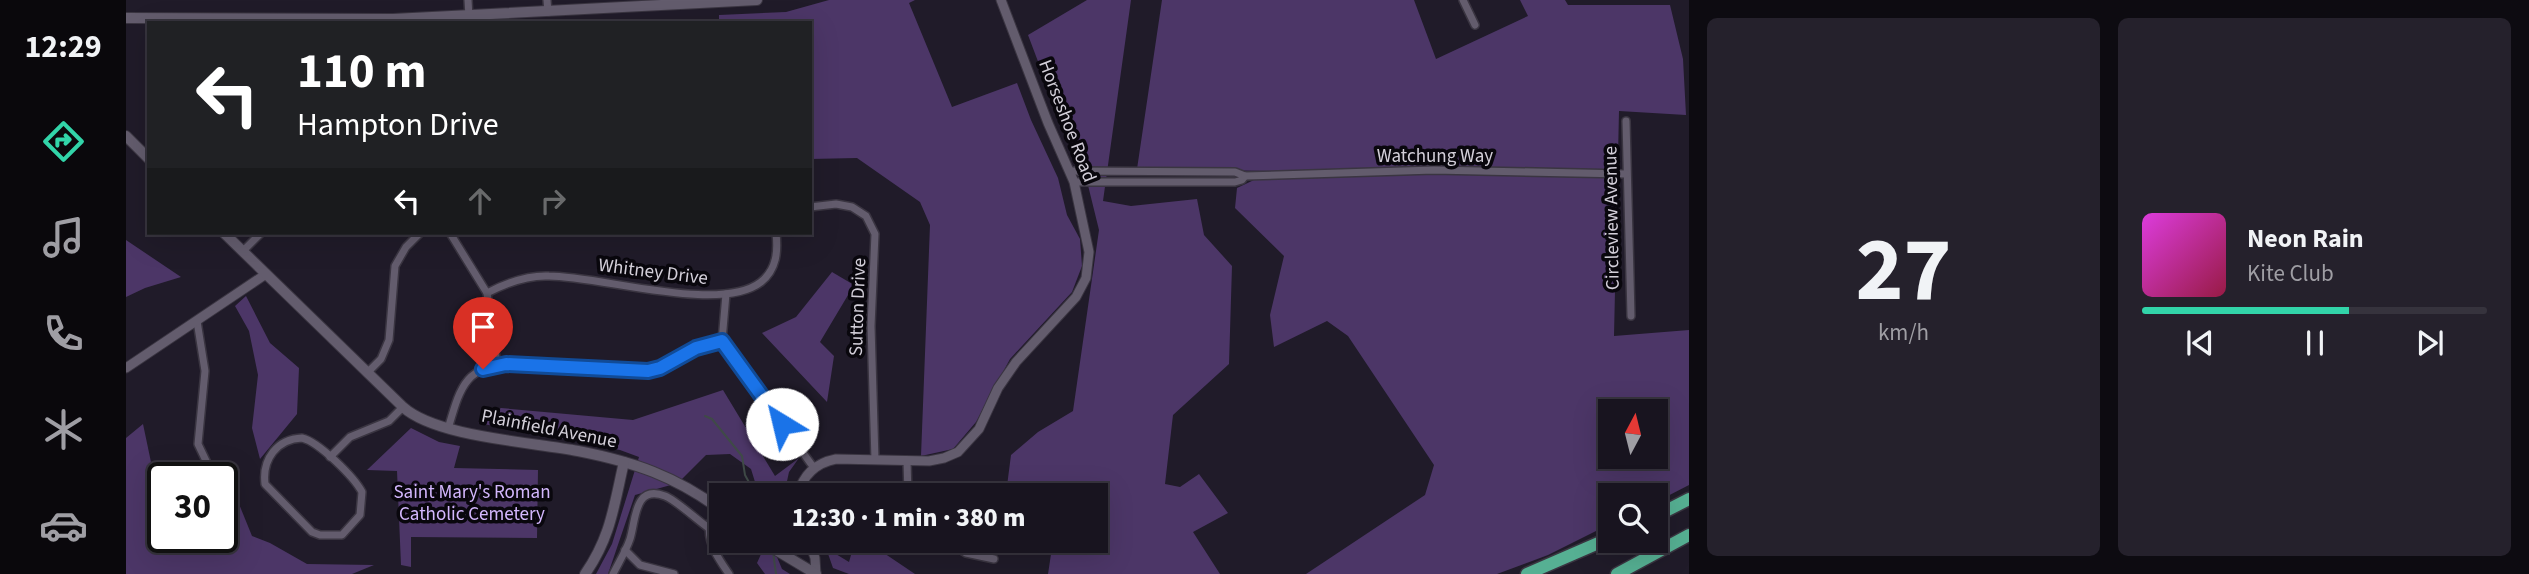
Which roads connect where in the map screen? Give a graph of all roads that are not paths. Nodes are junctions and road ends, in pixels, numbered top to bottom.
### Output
1 (468, 0) edge
2 (547, 0) edge
3 (757, 0) edge
4 (1001, 0) edge
5 (1463, 0) edge
6 (548, 12) junction
7 (468, 17) junction
8 (126, 18) edge
9 (278, 21) edge
10 (1475, 25) dead end
11 (1626, 121) dead end
12 (126, 136) edge
13 (147, 157) edge
14 (1070, 171) junction
15 (1626, 174) junction
16 (1245, 176) junction
17 (1074, 182) junction
18 (812, 207) edge
19 (227, 235) edge
20 (259, 235) edge
21 (418, 235) edge
22 (451, 235) edge
23 (776, 235) edge
24 (243, 251) junction
25 (266, 274) junction
26 (487, 293) junction
27 (726, 294) junction
28 (1630, 316) dead end
29 (197, 321) junction
30 (722, 341) junction
31 (497, 365) junction
32 (126, 368) edge
33 (368, 373) junction
34 (403, 407) junction
35 (448, 429) junction
36 (330, 457) junction
37 (875, 460) junction
38 (624, 461) junction
39 (907, 461) junction
40 (207, 462) edge
41 (814, 468) junction
42 (802, 483) edge
43 (908, 483) edge
44 (1689, 499) edge
45 (709, 505) edge
46 (1668, 510) edge
47 (709, 528) edge
48 (1689, 535) edge
49 (1598, 543) edge
50 (625, 550) junction
51 (716, 553) edge
52 (781, 553) edge
53 (813, 553) edge
54 (967, 553) edge
55 (994, 559) dead end
56 (585, 574) edge
57 (613, 574) edge
58 (674, 574) edge
59 (729, 574) edge
60 (816, 574) edge
61 (1527, 574) edge
62 (1617, 574) edge

1 - 7 street
2 - 6 street
3 - 6 main road
4 - 14 street, Horseshoe Road
5 - 10 street
6 - 7 main road
7 - 9 main road
8 - 9 main road
11 - 15 street, Circleview Avenue
12 - 13 main road
14 - 16 street, Watchung Way
14 - 17 street, Horseshoe Road
15 - 16 street, Watchung Way
15 - 28 street, Circleview Avenue
16 - 17 street, Watchung Way
17 - 39 street, Horseshoe Road
18 - 37 street, Sutton Drive
19 - 24 main road, Plainfield Avenue
20 - 24 street
21 - 33 street
22 - 26 street
23 - 27 street, Whitney Drive
24 - 25 main road, Plainfield Avenue
25 - 29 street
25 - 33 main road, Plainfield Avenue
26 - 27 street, Whitney Drive
26 - 31 street
27 - 30 street
29 - 32 street
29 - 40 street
30 - 31 street
30 - 41 street
31 - 35 street
33 - 34 main road, Plainfield Avenue
34 - 35 main road, Plainfield Avenue
34 - 36 street
35 - 38 main road, Plainfield Avenue
36 - 36 street
37 - 39 street, Horseshoe Road
37 - 41 street, Horseshoe Road
38 - 45 main road, Plainfield Avenue
38 - 56 main road
39 - 43 street
41 - 42 street
44 - 46 highway
47 - 50 street
48 - 62 highway
49 - 61 highway
50 - 57 street
50 - 58 street
51 - 59 street
52 - 60 main road
53 - 60 street
54 - 55 street

